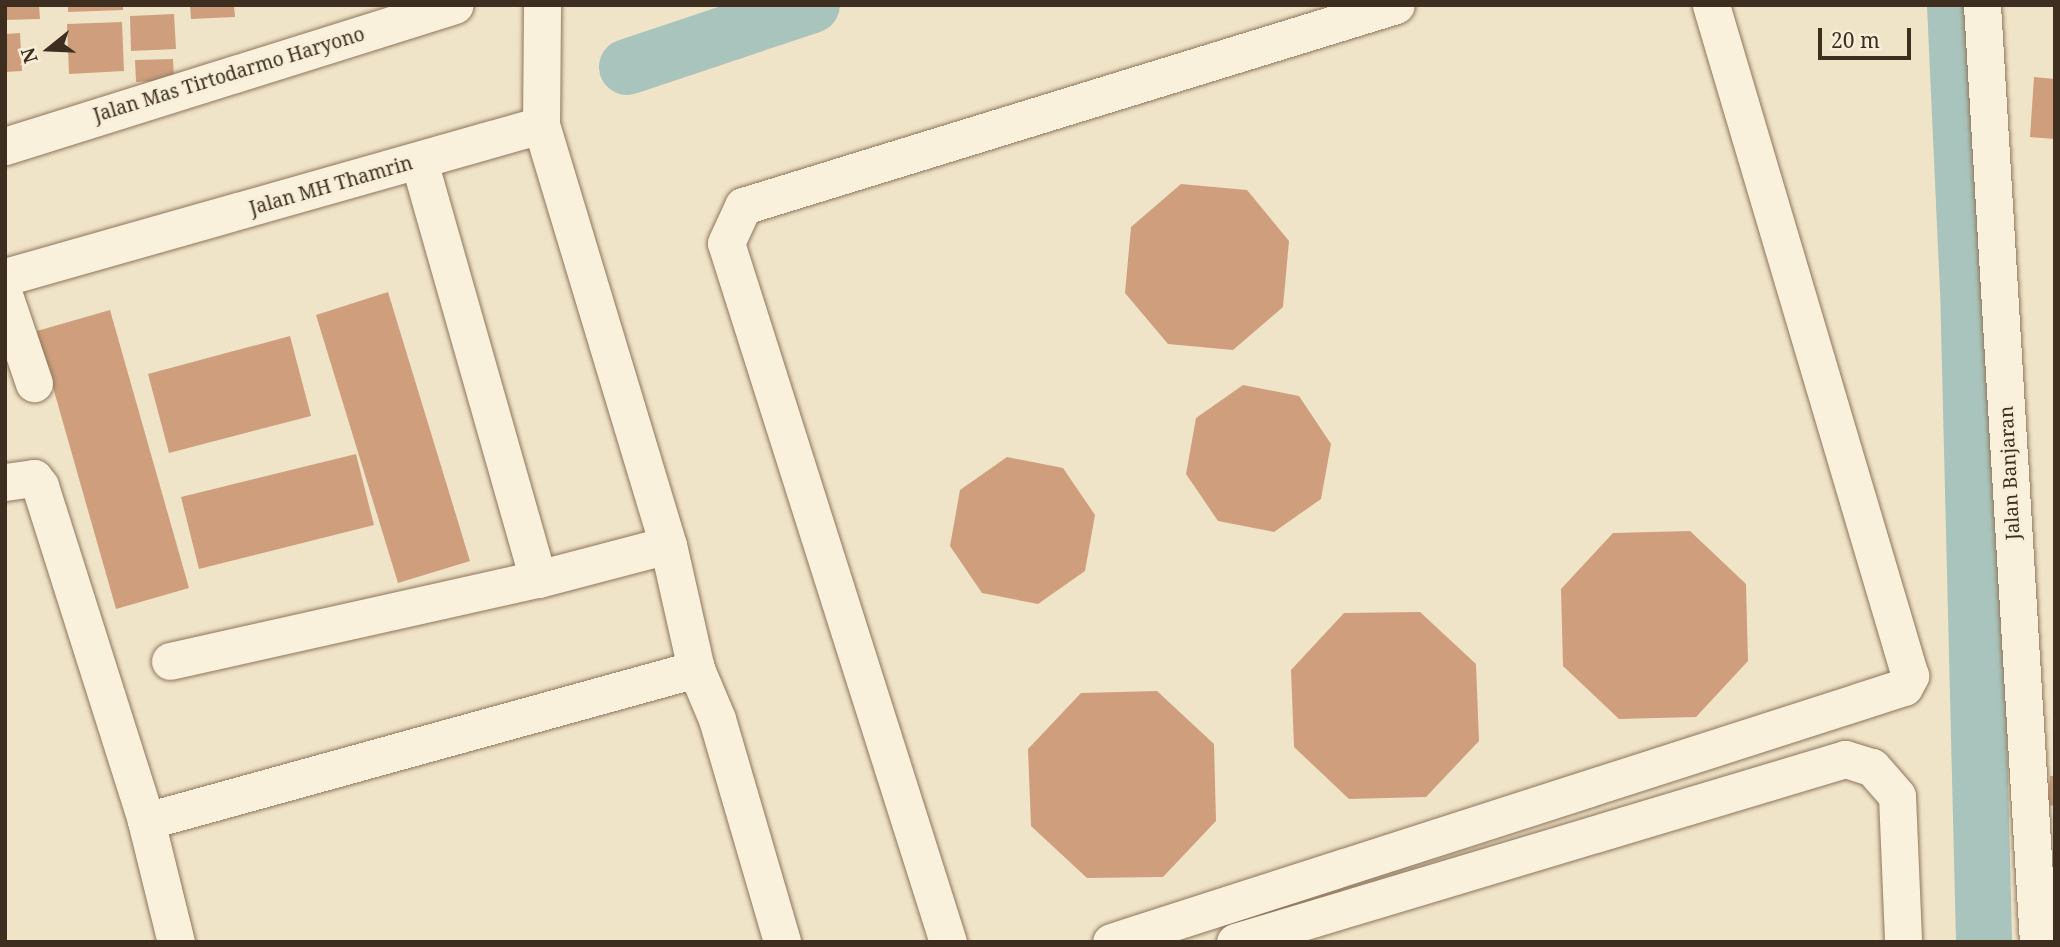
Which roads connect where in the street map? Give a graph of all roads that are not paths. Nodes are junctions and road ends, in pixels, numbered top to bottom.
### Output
1 (454, 5) edge
2 (542, 5) edge
3 (1396, 5) edge
4 (1711, 5) edge
5 (1982, 5) edge
6 (541, 125) junction
7 (5, 146) edge
8 (419, 161) junction
9 (5, 277) edge
10 (5, 298) edge
11 (34, 383) dead end
12 (5, 482) edge
13 (668, 545) junction
14 (538, 579) junction
15 (170, 662) dead end
16 (696, 669) junction
17 (146, 821) junction
18 (176, 942) edge
19 (782, 942) edge
20 (948, 942) edge
21 (1111, 942) edge
22 (1235, 942) edge
23 (1903, 942) edge
24 (2039, 942) edge

1 - 7 street, Jalan Mas Tirtodarmo Haryono
2 - 6 street
3 - 20 street
4 - 21 street
5 - 24 street, Jalan Banjaran
6 - 8 street, Jalan MH Thamrin
6 - 13 street
8 - 9 street, Jalan MH Thamrin
8 - 14 street
10 - 11 street
12 - 17 street
13 - 14 street
13 - 16 street
14 - 15 street
16 - 17 street
16 - 19 street
17 - 18 street
22 - 23 street

